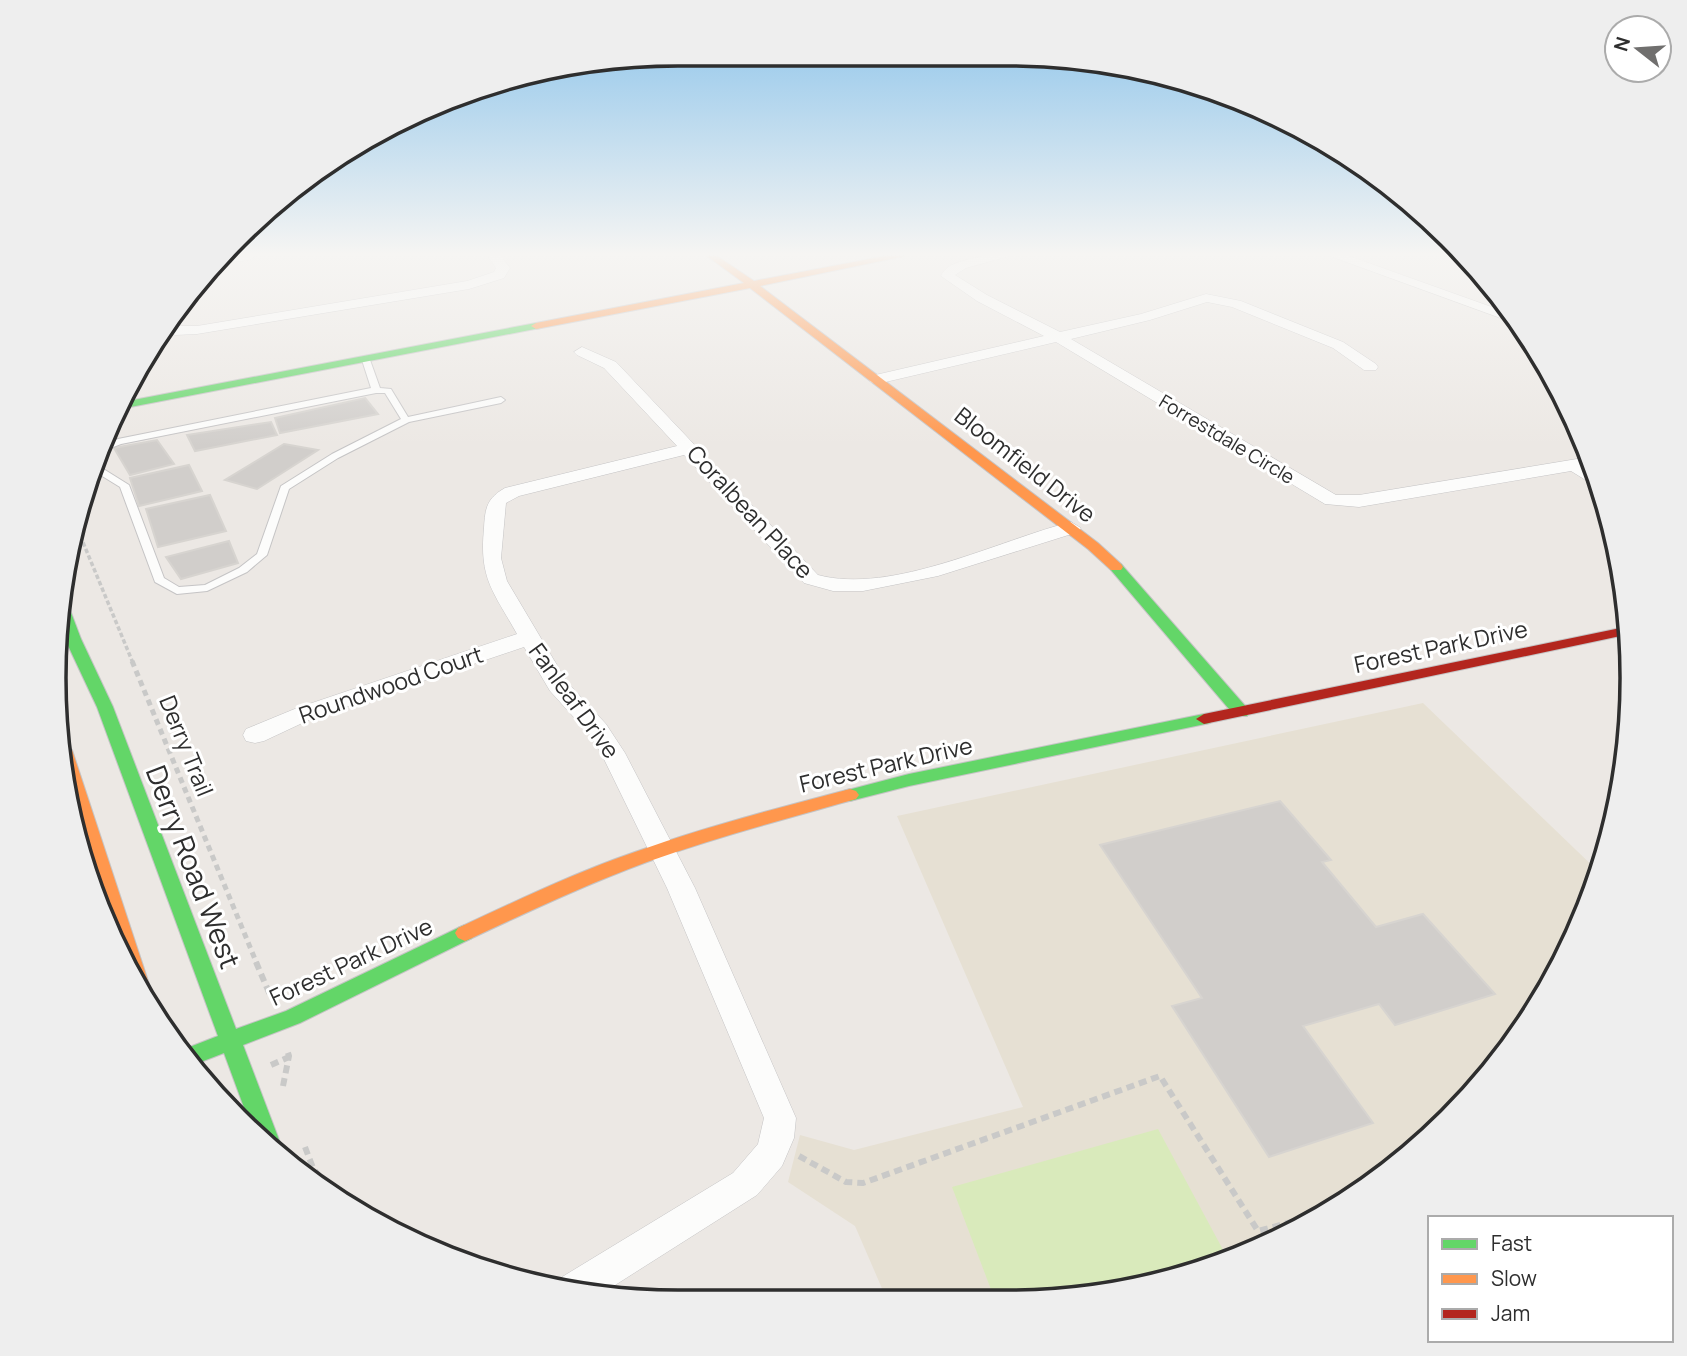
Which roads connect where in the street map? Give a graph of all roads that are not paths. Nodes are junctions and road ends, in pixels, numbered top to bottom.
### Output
1 (262, 319) edge
2 (576, 319) edge
3 (798, 319) edge
4 (1023, 319) edge
5 (1135, 319) edge
6 (1274, 319) edge
7 (175, 331) edge
8 (1058, 337) junction
9 (582, 352) dead end
10 (366, 360) junction
11 (1370, 367) dead end
12 (877, 379) junction
13 (376, 390) junction
14 (501, 400) dead end
15 (132, 404) edge
16 (406, 420) junction
17 (113, 444) edge
18 (690, 448) junction
19 (1582, 464) edge
20 (102, 472) edge
21 (1071, 528) junction
22 (69, 625) edge
23 (1618, 632) edge
24 (528, 638) junction
25 (1241, 712) junction
26 (255, 735) dead end
27 (77, 790) edge
28 (663, 849) junction
29 (125, 937) edge
30 (230, 1041) junction
31 (196, 1054) edge
32 (261, 1125) edge
33 (587, 1282) edge

1 - 7 street
2 - 10 street
3 - 12 street, Bloomfield Drive
4 - 8 street, Forrestdale Circle
5 - 8 street
6 - 11 street
8 - 12 street
8 - 19 street, Forrestdale Circle
9 - 18 street, Coralbean Place
10 - 13 lane
10 - 15 street
12 - 21 street, Bloomfield Drive
13 - 16 lane
13 - 17 lane
14 - 16 lane
16 - 20 lane
18 - 21 street, Coralbean Place
18 - 24 street, Fanleaf Drive
21 - 25 street, Bloomfield Drive
22 - 30 street, Derry Road West
23 - 25 street, Forest Park Drive
24 - 26 street, Roundwood Court
24 - 28 street, Fanleaf Drive
25 - 28 street, Forest Park Drive
27 - 29 street
28 - 30 street, Forest Park Drive
28 - 33 street, Fanleaf Drive
30 - 31 street, Forest Park Drive
30 - 32 street, Derry Road West

